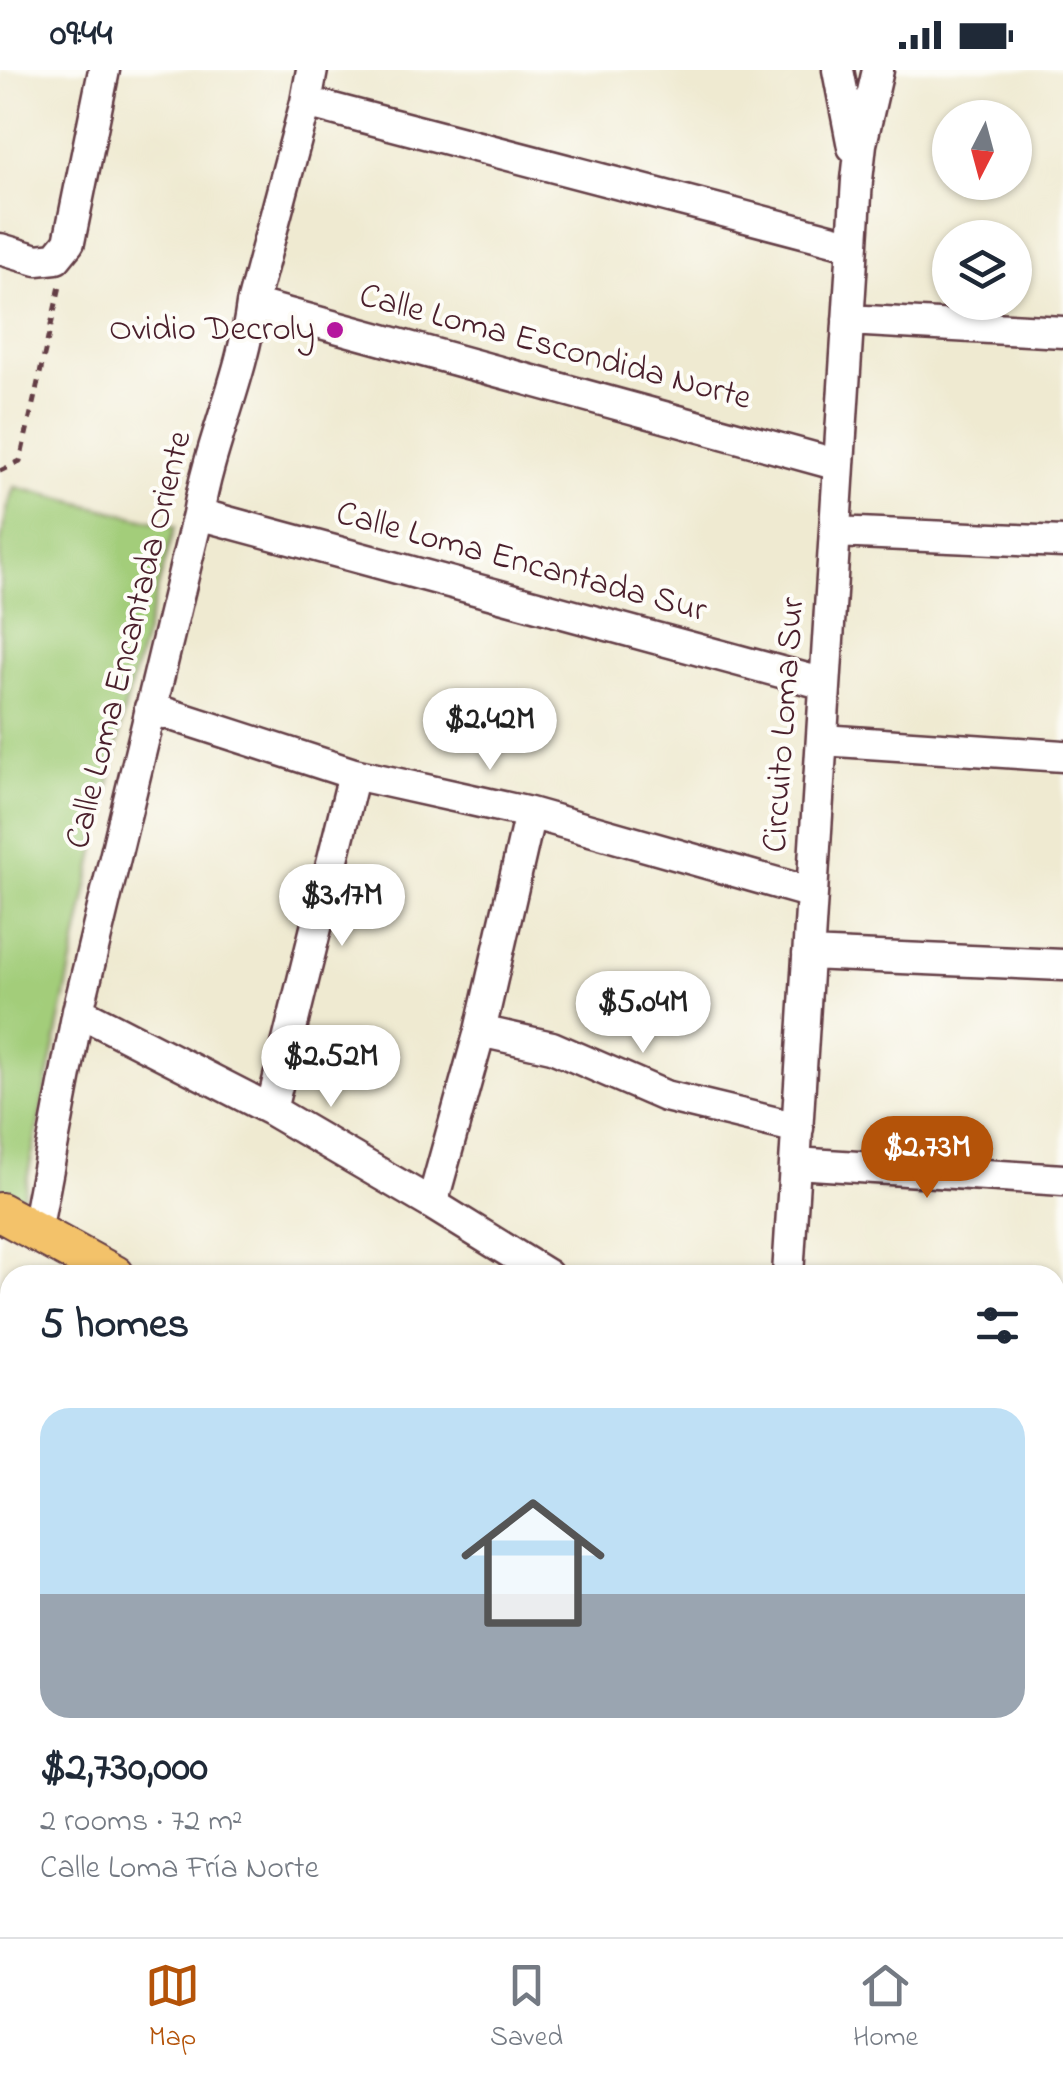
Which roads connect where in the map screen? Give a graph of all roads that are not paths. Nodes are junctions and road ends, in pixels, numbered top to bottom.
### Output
1 (104, 70) edge
2 (312, 70) edge
3 (838, 70) edge
4 (878, 70) edge
5 (306, 102) junction
6 (857, 180) junction
7 (852, 245) junction
8 (0, 249) edge
9 (252, 304) junction
10 (848, 320) junction
11 (1063, 332) edge
12 (839, 464) junction
13 (198, 514) junction
14 (835, 532) junction
15 (1063, 542) edge
16 (825, 684) junction
17 (150, 708) junction
18 (822, 740) junction
19 (1063, 756) edge
20 (354, 774) junction
21 (530, 813) junction
22 (812, 893) junction
23 (808, 954) junction
24 (1063, 966) edge
25 (78, 1011) junction
26 (480, 1030) junction
27 (271, 1110) junction
28 (798, 1128) junction
29 (795, 1163) junction
30 (1063, 1180) edge
31 (432, 1204) junction
32 (14, 1222) edge
33 (95, 1265) edge
34 (531, 1265) edge
35 (789, 1265) edge

1 - 8 street
2 - 5 street, Calle Loma Encantada Oriente
3 - 6 street, Circuito Loma Sur
4 - 6 street, Circuito Loma Sur
5 - 7 street
5 - 9 street, Calle Loma Encantada Oriente
6 - 7 street, Circuito Loma Sur
7 - 10 street, Circuito Loma Sur
9 - 12 street, Calle Loma Escondida Norte
9 - 13 street, Calle Loma Encantada Oriente
10 - 11 street
10 - 12 street, Circuito Loma Sur
12 - 14 street, Circuito Loma Sur
13 - 16 street, Calle Loma Encantada Sur
13 - 17 street, Calle Loma Encantada Oriente
14 - 15 street
14 - 16 street, Circuito Loma Sur
16 - 18 street, Circuito Loma Sur
17 - 20 street
17 - 25 street, Calle Loma Encantada Oriente
18 - 19 street
18 - 22 street, Circuito Loma Sur
20 - 21 street
20 - 27 street
21 - 22 street
21 - 26 street
22 - 23 street, Circuito Loma Sur
23 - 24 street
23 - 28 street, Circuito Loma Sur
25 - 27 street
25 - 32 street, Calle Loma Encantada Oriente
26 - 28 street
26 - 31 street
27 - 31 street
28 - 29 street, Circuito Loma Sur
29 - 30 street
29 - 35 street, Circuito Loma Sur
31 - 34 street
32 - 33 main road

